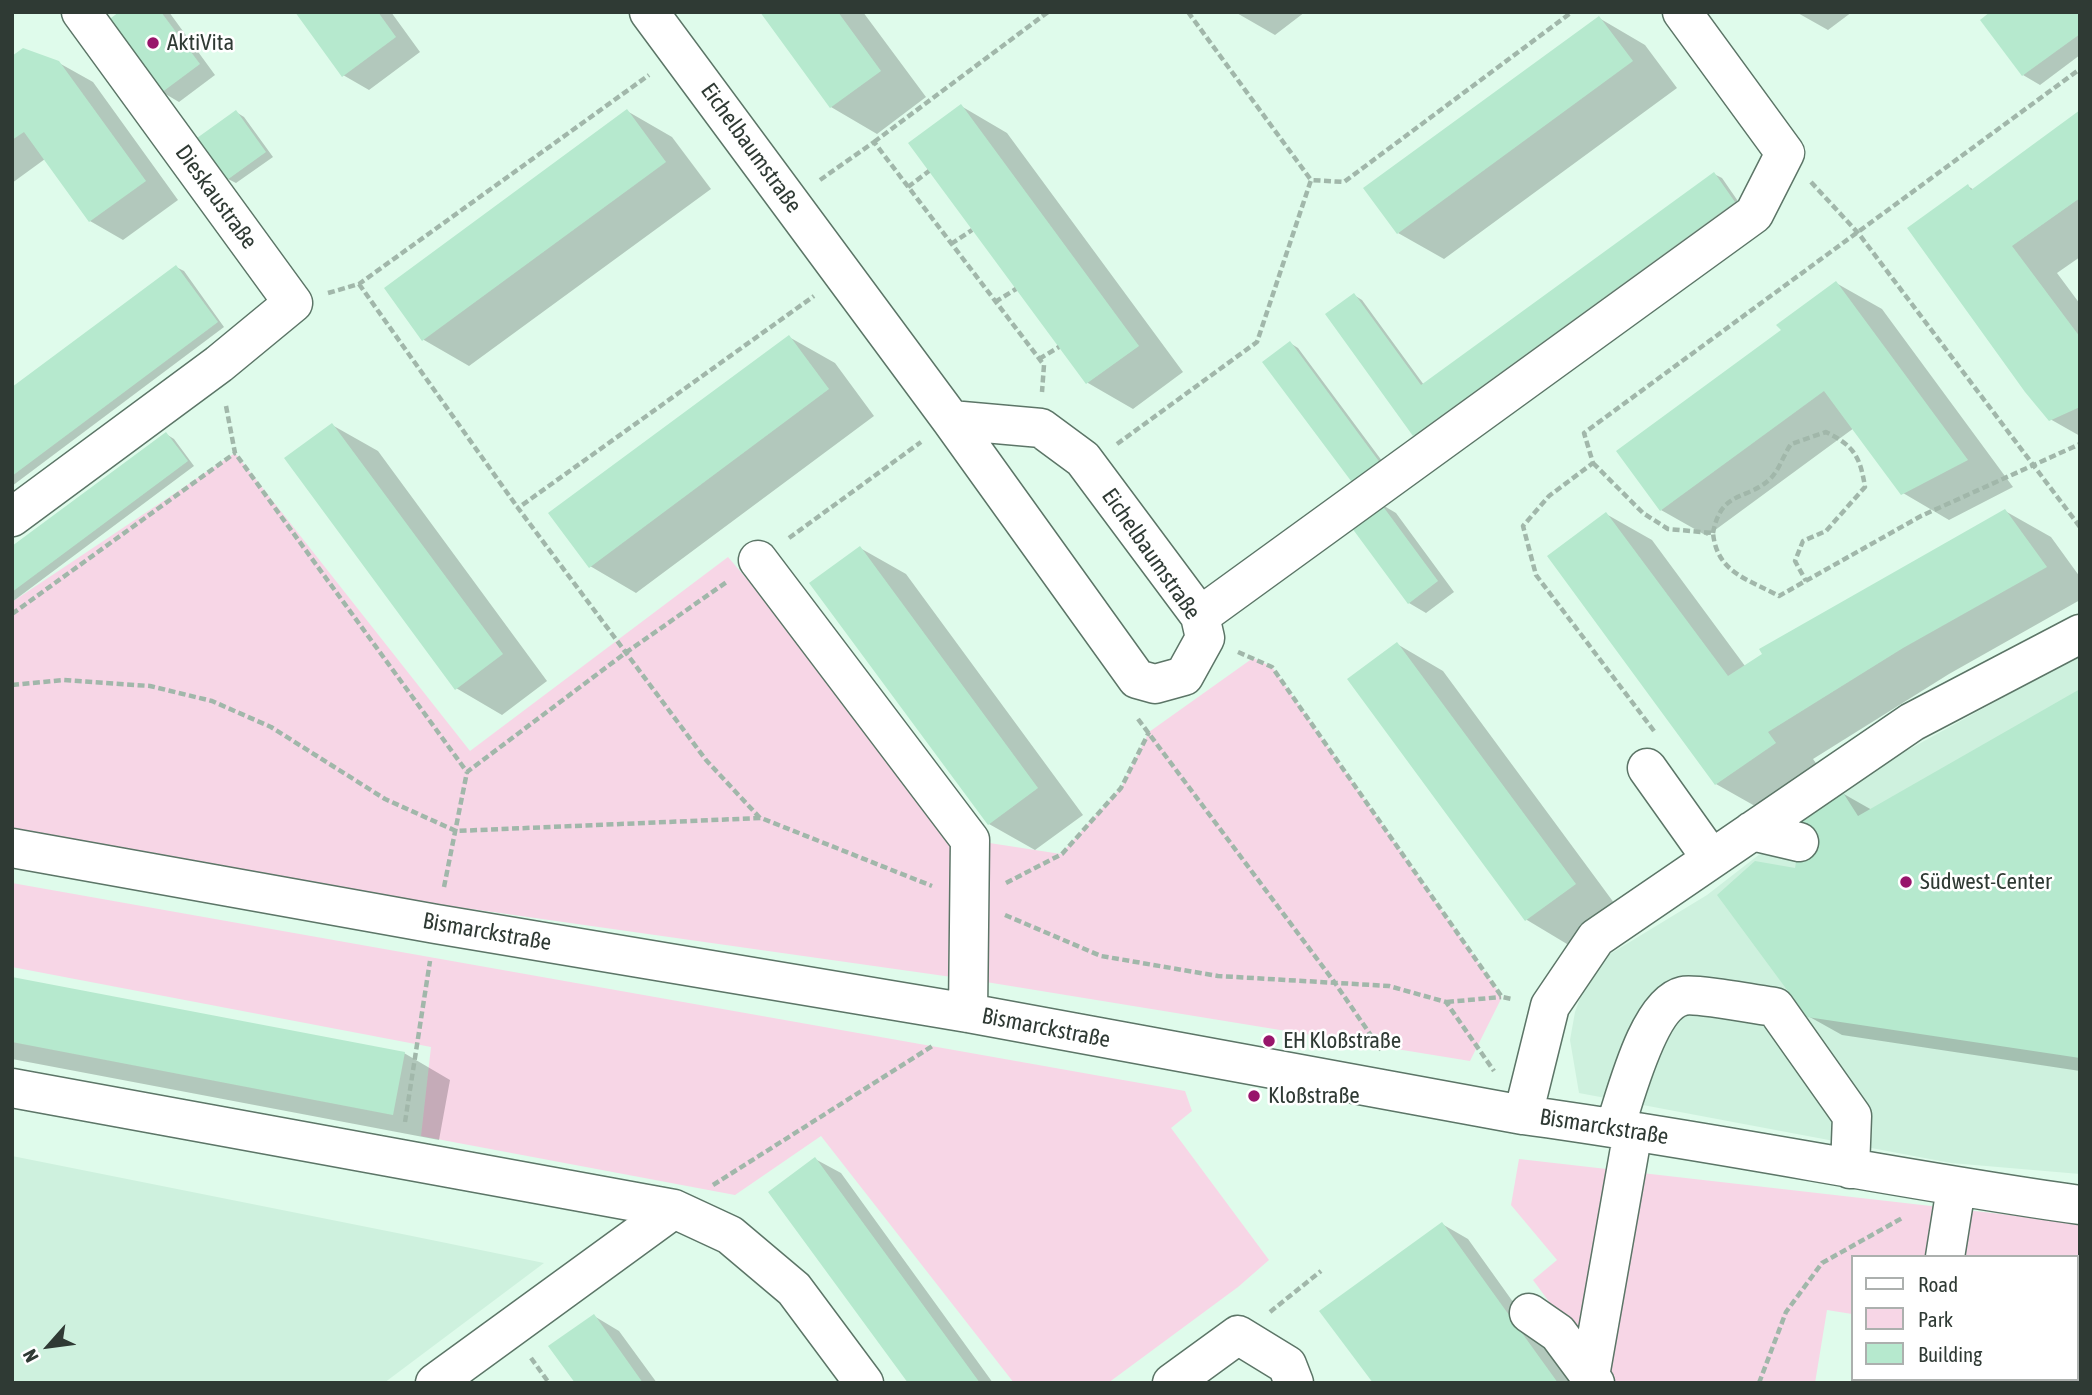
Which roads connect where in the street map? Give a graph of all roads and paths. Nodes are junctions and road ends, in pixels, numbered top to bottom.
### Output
1 (81, 12) edge
2 (649, 12) edge
3 (1048, 12) edge
4 (1188, 12) edge
5 (1572, 12) edge
6 (1682, 12) edge
7 (681, 53) junction
8 (2080, 69) edge
9 (874, 142) junction
10 (1785, 153) junction
11 (929, 171) dead end
12 (1311, 180) junction
13 (908, 187) junction
14 (791, 201) junction
15 (972, 230) dead end
16 (1858, 234) junction
17 (951, 244) junction
18 (844, 274) junction
19 (359, 284) junction
20 (1016, 289) dead end
21 (995, 302) junction
22 (293, 303) junction
23 (1059, 347) dead end
24 (1039, 359) junction
25 (219, 364) junction
26 (951, 420) junction
27 (1041, 428) junction
28 (2080, 444) edge
29 (234, 453) junction
30 (1592, 463) junction
31 (2032, 464) junction
32 (1088, 465) junction
33 (518, 508) junction
34 (12, 517) edge
35 (2080, 527) edge
36 (1713, 533) junction
37 (758, 560) junction
38 (1806, 581) junction
39 (12, 614) edge
40 (1203, 627) junction
41 (2080, 634) edge
42 (624, 654) junction
43 (1137, 679) junction
44 (12, 685) edge
45 (1149, 732) junction
46 (1653, 752) joint
47 (761, 818) junction
48 (1752, 831) junction
49 (1799, 842) dead end
50 (12, 848) edge
51 (1711, 858) junction
52 (971, 901) junction
53 (1335, 983) junction
54 (1502, 997) junction
55 (1446, 1002) junction
56 (1550, 1006) junction
57 (968, 1013) junction
58 (12, 1088) edge
59 (1409, 1092) junction
60 (1523, 1115) junction
61 (1624, 1129) junction
62 (1850, 1169) junction
63 (1956, 1188) junction
64 (2080, 1205) edge
65 (674, 1209) junction
66 (1945, 1255) edge
67 (1321, 1271) dead end
68 (1529, 1313) dead end
69 (1238, 1335) junction
70 (1593, 1379) edge
71 (435, 1383) edge
72 (864, 1383) edge
73 (1172, 1383) edge
74 (1294, 1383) edge
75 (1759, 1383) edge

1 - 22 street, Dieskaustraße
2 - 7 street, Eichelbaumstraße
3 - 9 path
4 - 12 path
5 - 12 path
6 - 10 street
7 - 14 street, Eichelbaumstraße
7 - 19 path
8 - 16 path
9 - 13 path
9 - 14 path
10 - 16 path
10 - 40 street
11 - 13 path
12 - 32 path
13 - 17 path
14 - 18 street, Eichelbaumstraße
15 - 17 path
16 - 30 path
16 - 31 path
17 - 21 path
18 - 26 street, Eichelbaumstraße
18 - 33 path
19 - 22 path
19 - 33 path
20 - 21 path
21 - 24 path
22 - 25 street
23 - 24 path
24 - 27 path
25 - 29 path
25 - 34 street
26 - 27 street
26 - 37 path
26 - 43 street, Eichelbaumstraße
27 - 32 street, Eichelbaumstraße
28 - 31 path
29 - 39 path
29 - 42 path
30 - 36 path
30 - 46 path
31 - 35 path
31 - 38 path
32 - 40 street, Eichelbaumstraße
33 - 42 path
36 - 38 path
36 - 38 path
37 - 42 path
37 - 52 street
40 - 43 street, Eichelbaumstraße
40 - 54 path
41 - 48 street
42 - 47 path
43 - 45 path
44 - 47 path
45 - 52 path
45 - 53 path
46 - 51 street
47 - 52 path
48 - 49 street
48 - 51 street
50 - 57 street, Bismarckstraße
51 - 56 street
52 - 53 path
52 - 57 street
53 - 55 path
53 - 59 path
54 - 55 path
54 - 56 path
55 - 60 path
56 - 60 street
57 - 59 street, Bismarckstraße
57 - 65 path
58 - 65 street
59 - 60 street, Bismarckstraße
60 - 61 street, Bismarckstraße
61 - 62 street, Bismarckstraße
61 - 62 street
61 - 70 street
62 - 63 street, Bismarckstraße
63 - 64 street, Bismarckstraße
63 - 66 street
63 - 75 path
65 - 71 street
65 - 72 street
67 - 69 path
68 - 70 street
69 - 73 street
69 - 74 street

